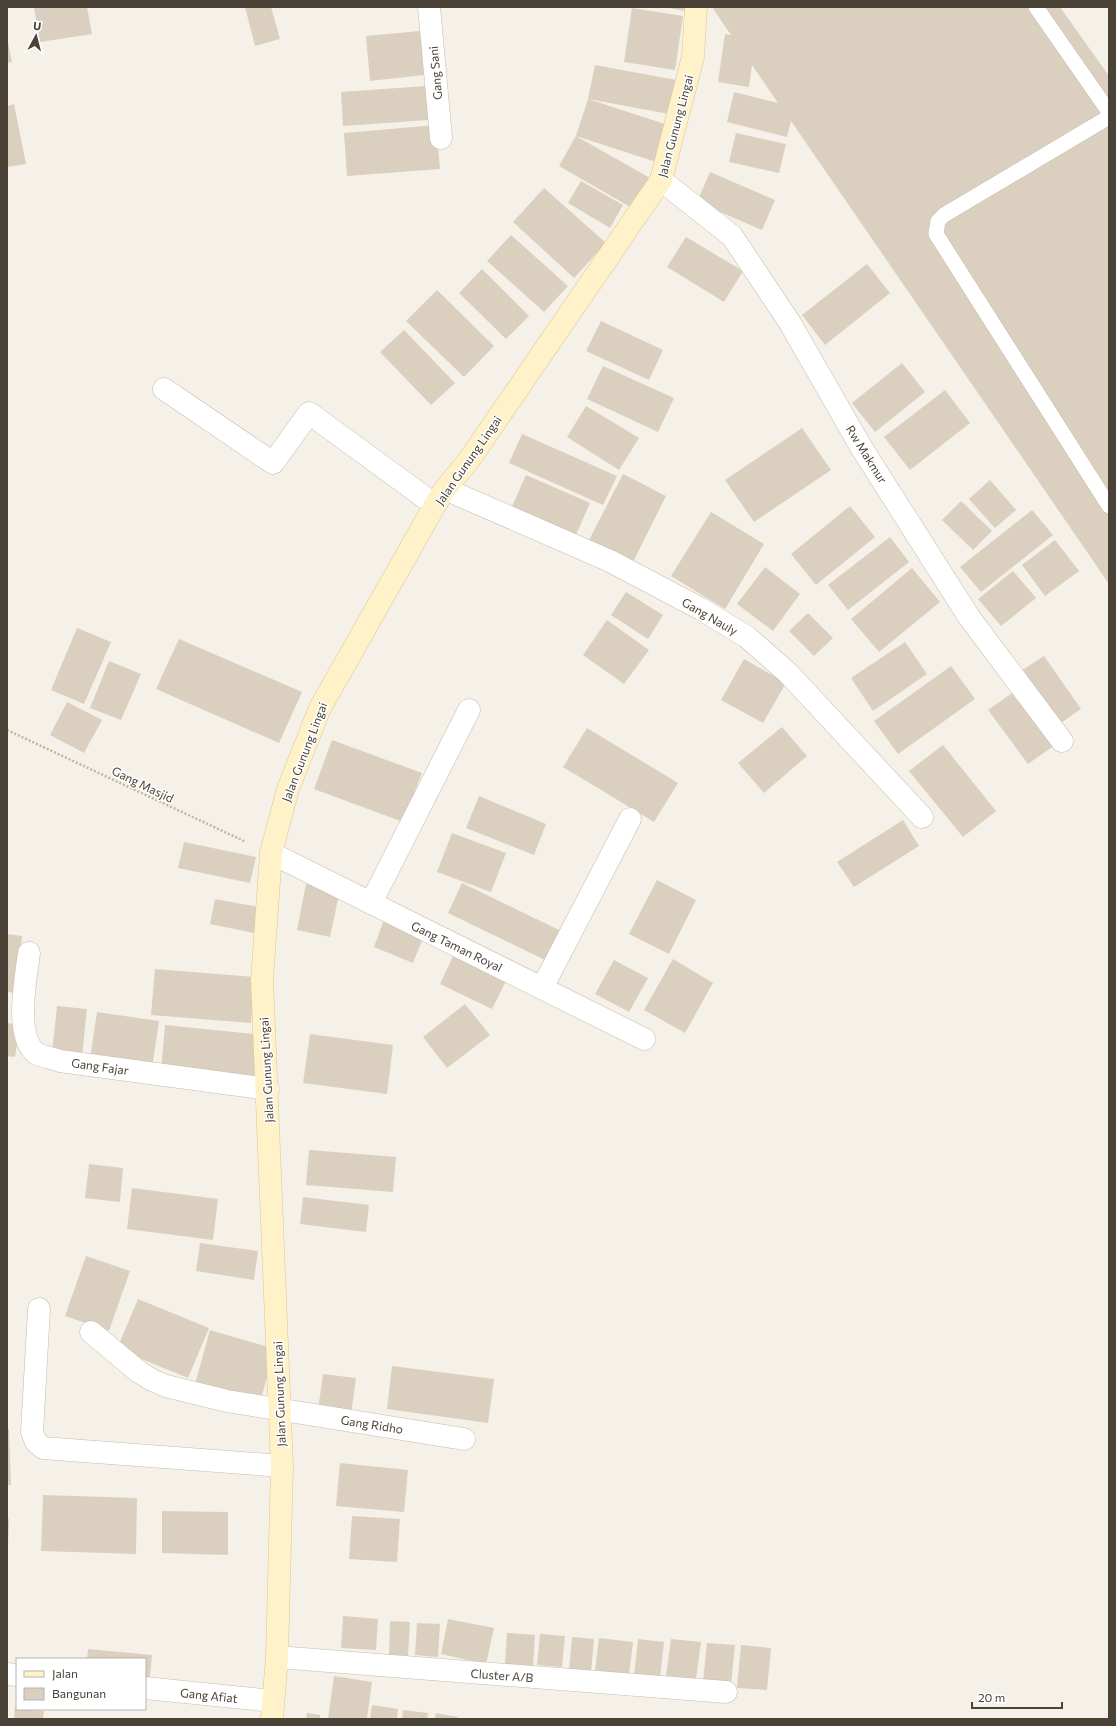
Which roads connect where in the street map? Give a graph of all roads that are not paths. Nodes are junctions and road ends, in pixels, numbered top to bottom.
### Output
1 (429, 7) edge
2 (696, 7) edge
3 (1036, 7) edge
4 (1109, 112) edge
5 (1109, 117) edge
6 (441, 138) dead end
7 (661, 180) junction
8 (164, 389) dead end
9 (440, 497) junction
10 (1109, 506) edge
11 (469, 710) dead end
12 (1062, 741) dead end
13 (922, 817) dead end
14 (630, 819) dead end
15 (271, 853) junction
16 (371, 903) junction
17 (29, 953) dead end
18 (542, 988) junction
19 (644, 1039) dead end
20 (268, 1089) junction
21 (39, 1309) dead end
22 (91, 1332) dead end
23 (280, 1409) junction
24 (464, 1439) dead end
25 (282, 1466) junction
26 (277, 1657) junction
27 (146, 1688) edge
28 (726, 1692) dead end
29 (273, 1710) edge

1 - 6 street, Gang Sani
2 - 7 street, Jalan Gunung Lingai
3 - 4 lane
5 - 10 lane
7 - 9 street, Jalan Gunung Lingai
7 - 12 street, Rw Makmur
8 - 9 street, Gang Nauly
9 - 13 street, Gang Nauly
9 - 15 street, Jalan Gunung Lingai
11 - 16 street
14 - 18 street
15 - 16 street, Gang Taman Royal
15 - 20 street, Jalan Gunung Lingai
16 - 18 street, Gang Taman Royal
17 - 20 street, Gang Fajar
18 - 19 street, Gang Taman Royal
20 - 23 street, Jalan Gunung Lingai
21 - 25 street
22 - 23 street, Gang Ridho
23 - 24 street, Gang Ridho
23 - 25 street, Jalan Gunung Lingai
25 - 26 street, Jalan Gunung Lingai
26 - 28 street, Cluster A/B
26 - 29 street, Jalan Gunung Lingai
27 - 29 street, Gang Afiat

